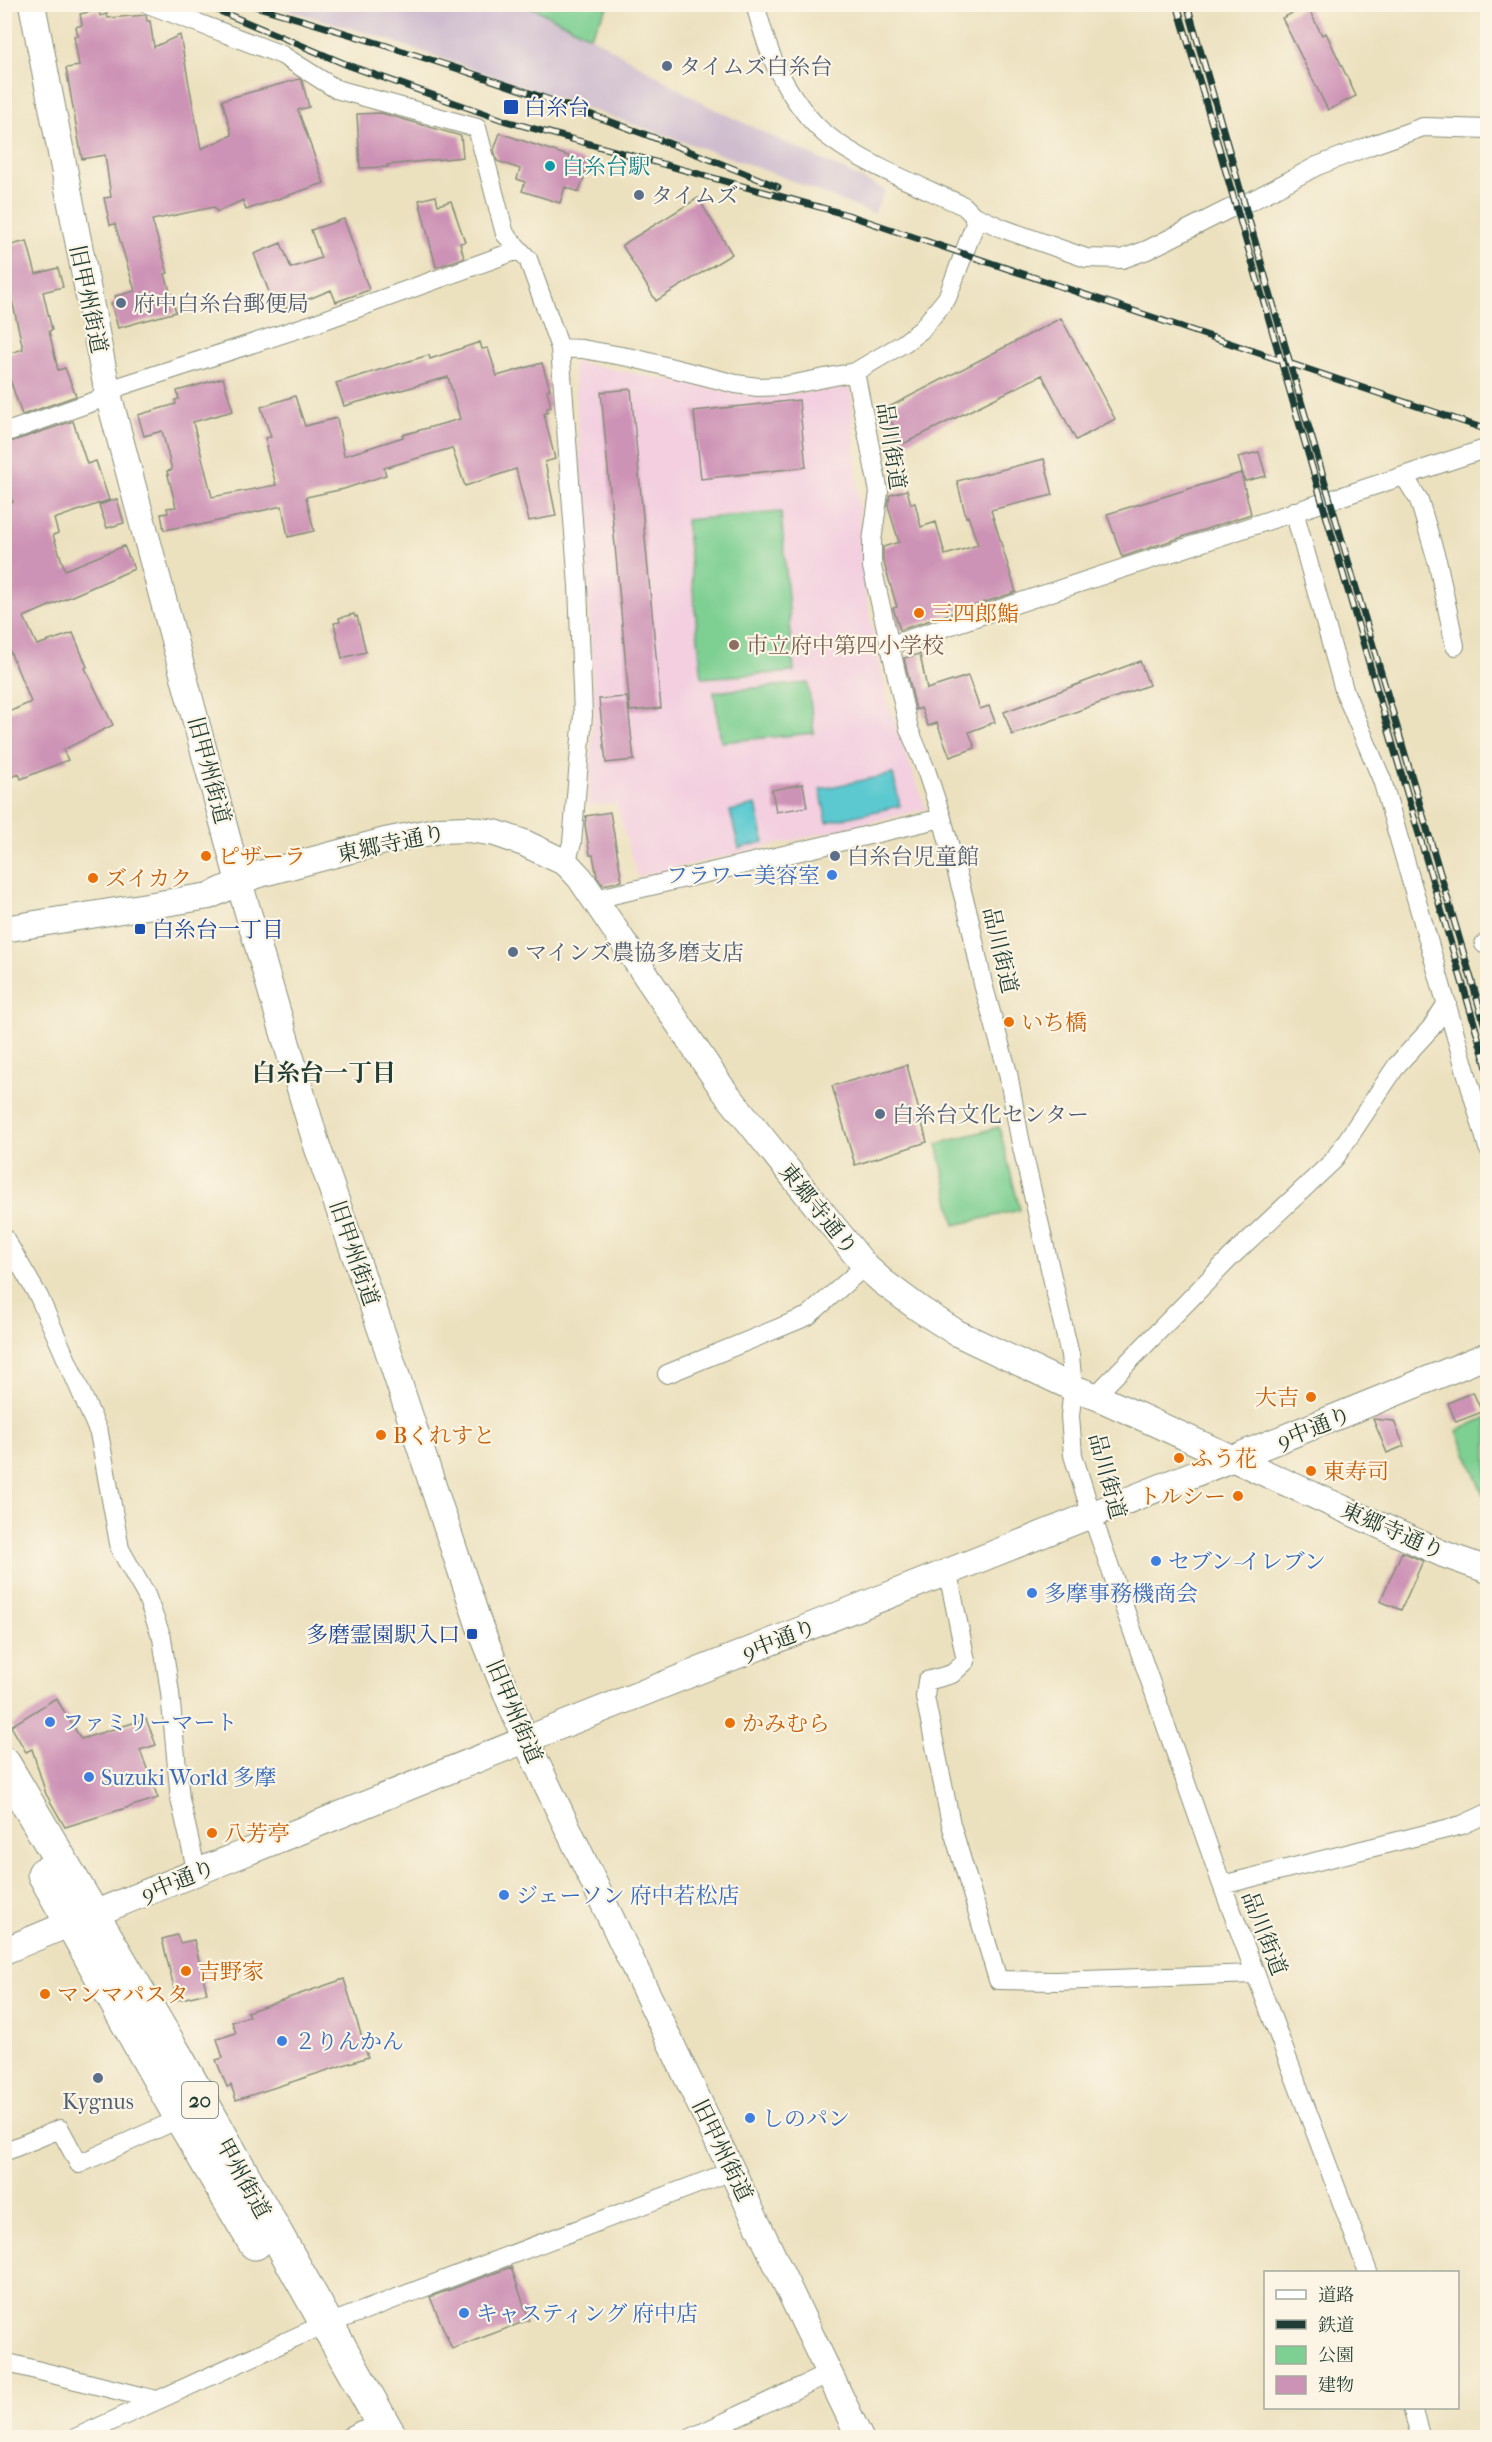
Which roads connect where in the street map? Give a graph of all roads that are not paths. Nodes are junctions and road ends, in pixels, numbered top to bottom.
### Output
1 (32, 4) edge
2 (148, 4) edge
3 (755, 4) edge
4 (1488, 129) edge
5 (973, 215) junction
6 (518, 250) junction
7 (560, 348) junction
8 (855, 372) junction
9 (108, 394) junction
10 (4, 433) edge
11 (1488, 448) edge
12 (1404, 476) junction
13 (1294, 511) junction
14 (888, 646) junction
15 (1455, 646) dead end
16 (942, 818) junction
17 (566, 863) junction
18 (239, 882) junction
19 (595, 899) junction
20 (4, 929) edge
21 (1447, 1003) junction
22 (1488, 1148) edge
23 (4, 1237) edge
24 (865, 1266) junction
25 (1488, 1355) edge
26 (667, 1374) dead end
27 (1084, 1392) junction
28 (1234, 1460) junction
29 (1092, 1516) junction
30 (1488, 1570) edge
31 (948, 1573) junction
32 (525, 1739) junction
33 (4, 1764) edge
34 (4, 1803) edge
35 (1488, 1813) edge
36 (197, 1873) junction
37 (1222, 1885) junction
38 (81, 1918) junction
39 (4, 1951) edge
40 (1255, 1974) junction
41 (181, 2118) junction
42 (4, 2152) edge
43 (732, 2171) junction
44 (1368, 2271) edge
45 (316, 2328) junction
46 (4, 2362) edge
47 (830, 2373) junction
48 (156, 2400) junction
49 (1412, 2409) edge
50 (366, 2436) edge
51 (75, 2438) edge
52 (691, 2438) edge
53 (860, 2438) edge
54 (1421, 2438) edge

1 - 9 street, 旧甲州街道
2 - 6 street
3 - 5 street
4 - 5 street
5 - 8 street
6 - 7 street
6 - 9 street
7 - 8 street
7 - 17 street
8 - 14 street, 品川街道
9 - 10 street
9 - 18 street, 旧甲州街道
11 - 12 street
12 - 13 street
12 - 15 street
13 - 14 street
13 - 21 street
14 - 16 street, 品川街道
16 - 19 street
16 - 27 street, 品川街道
17 - 18 street, 東郷寺通り
17 - 19 street, 東郷寺通り
18 - 20 street, 東郷寺通り
18 - 32 street, 旧甲州街道
19 - 24 street, 東郷寺通り
21 - 22 street
21 - 27 street
23 - 36 street
24 - 26 street
24 - 27 street, 東郷寺通り
25 - 28 street, 9中通り
27 - 28 street, 東郷寺通り
27 - 29 street, 品川街道
28 - 29 street, 9中通り
28 - 30 street, 東郷寺通り
29 - 31 street, 9中通り
29 - 37 street, 品川街道
31 - 32 street, 9中通り
31 - 40 street
32 - 36 street, 9中通り
32 - 43 street, 旧甲州街道
33 - 38 highway, 甲州街道 / 20
34 - 38 highway, 甲州街道 / 20
35 - 37 street
36 - 38 street, 9中通り
37 - 40 street, 品川街道
38 - 39 street, 9中通り
38 - 41 highway, 甲州街道 / 20
38 - 45 highway, 甲州街道 / 20
40 - 44 street, 品川街道
41 - 42 street
41 - 45 highway, 甲州街道 / 20
43 - 45 street
43 - 47 street, 旧甲州街道
45 - 48 street
45 - 50 highway, 甲州街道 / 20
46 - 48 street
47 - 52 street
47 - 53 street, 旧甲州街道
48 - 51 street
49 - 54 street

